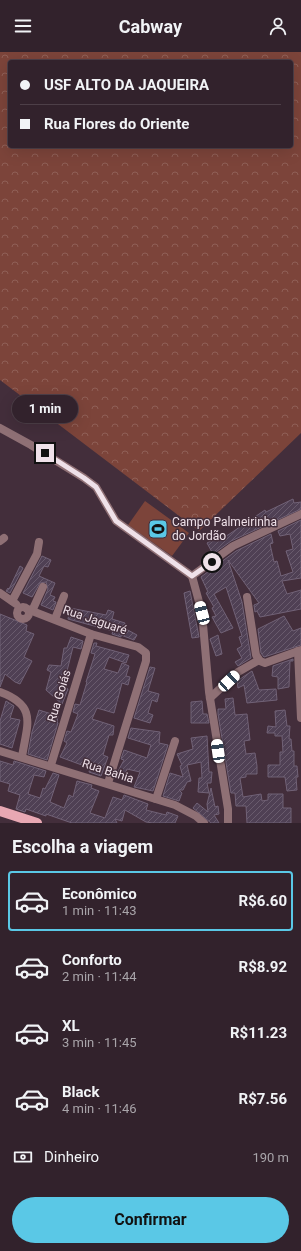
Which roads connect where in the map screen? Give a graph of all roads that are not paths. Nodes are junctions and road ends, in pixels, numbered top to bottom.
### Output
1 (0, 428) edge
2 (301, 514) edge
3 (39, 542) dead end
4 (192, 576) junction
5 (43, 587) dead end
6 (0, 593) edge
7 (64, 596) dead end
8 (247, 597) dead end
9 (12, 602) junction
10 (27, 609) junction
11 (55, 620) junction
12 (90, 634) junction
13 (300, 651) edge
14 (261, 661) junction
15 (0, 692) edge
16 (210, 698) junction
17 (301, 718) edge
18 (175, 741) dead end
19 (0, 751) edge
20 (22, 757) junction
21 (51, 765) junction
22 (108, 783) junction
23 (156, 799) junction
24 (0, 811) edge
25 (37, 823) edge
26 (204, 823) edge
27 (228, 823) edge

1 - 4 street
2 - 4 street
3 - 9 street
4 - 16 street
5 - 10 street
6 - 9 street, Rua Jaguaré
7 - 11 street
8 - 14 street
9 - 10 street, Rua Jaguaré
10 - 11 street, Rua Jaguaré
11 - 12 street, Rua Jaguaré
12 - 21 street, Rua Goiás
12 - 22 street, Rua Jaguaré
13 - 14 street
13 - 17 street
14 - 16 street
15 - 20 street
16 - 27 street
18 - 23 street
19 - 20 street, Rua Bahia
20 - 21 street, Rua Bahia
21 - 22 street, Rua Bahia
22 - 23 street, Rua Bahia
23 - 26 street, Rua Bahia
24 - 25 main road

